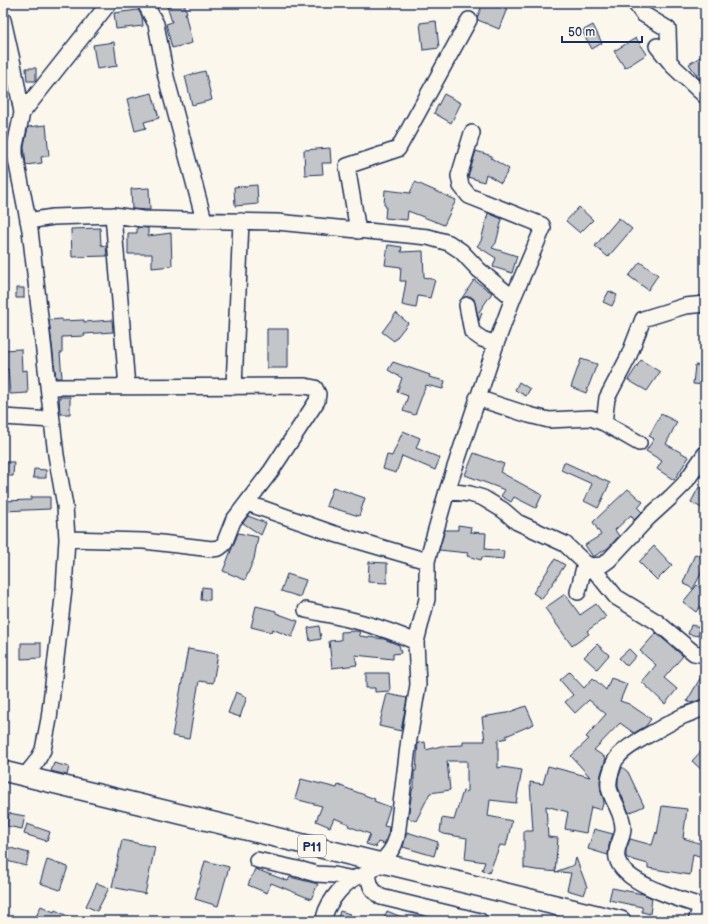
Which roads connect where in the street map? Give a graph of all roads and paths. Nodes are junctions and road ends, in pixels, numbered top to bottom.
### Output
1 (109, 3) edge
2 (145, 3) edge
3 (635, 3) edge
4 (3, 20) edge
5 (469, 20) dead end
6 (656, 46) dead end
7 (669, 61) junction
8 (705, 96) edge
9 (22, 113) junction
10 (472, 133) dead end
11 (113, 215) junction
12 (204, 220) junction
13 (28, 221) junction
14 (240, 221) junction
15 (358, 231) junction
16 (513, 298) junction
17 (705, 304) edge
18 (467, 305) dead end
19 (496, 344) junction
20 (48, 387) junction
21 (126, 387) junction
22 (234, 387) junction
23 (477, 398) junction
24 (3, 417) edge
25 (52, 420) junction
26 (604, 423) junction
27 (639, 443) dead end
28 (705, 454) edge
29 (447, 491) junction
30 (247, 503) junction
31 (67, 539) junction
32 (427, 561) junction
33 (588, 564) junction
34 (578, 592) dead end
35 (306, 610) dead end
36 (416, 642) junction
37 (705, 655) edge
38 (705, 707) edge
39 (3, 770) edge
40 (25, 776) junction
41 (257, 860) dead end
42 (375, 868) junction
43 (353, 879) junction
44 (703, 900) edge
45 (324, 921) edge
46 (480, 921) edge
47 (621, 921) edge
48 (696, 921) edge

1 - 9 street
2 - 12 street
3 - 7 street
4 - 9 street
5 - 15 street
6 - 7 street
7 - 8 street
9 - 13 street
10 - 16 street
11 - 12 street
11 - 13 street
11 - 21 street
12 - 14 street
13 - 20 street
14 - 15 street
14 - 22 street
15 - 16 street
16 - 19 street
17 - 26 street
18 - 19 street
19 - 23 street
20 - 21 street
20 - 25 street
21 - 22 street
22 - 30 street
23 - 26 street
23 - 29 street
24 - 25 street
25 - 31 street
26 - 27 street
28 - 33 street
29 - 32 street
29 - 33 street
30 - 31 street
30 - 32 street
31 - 40 street
32 - 36 street
33 - 34 street
33 - 37 street
35 - 36 street
36 - 42 street
38 - 44 street
39 - 40 main road, P11
40 - 42 main road, P11
41 - 43 street
42 - 43 street
42 - 46 street
42 - 47 main road, P11
43 - 45 street
44 - 48 street

